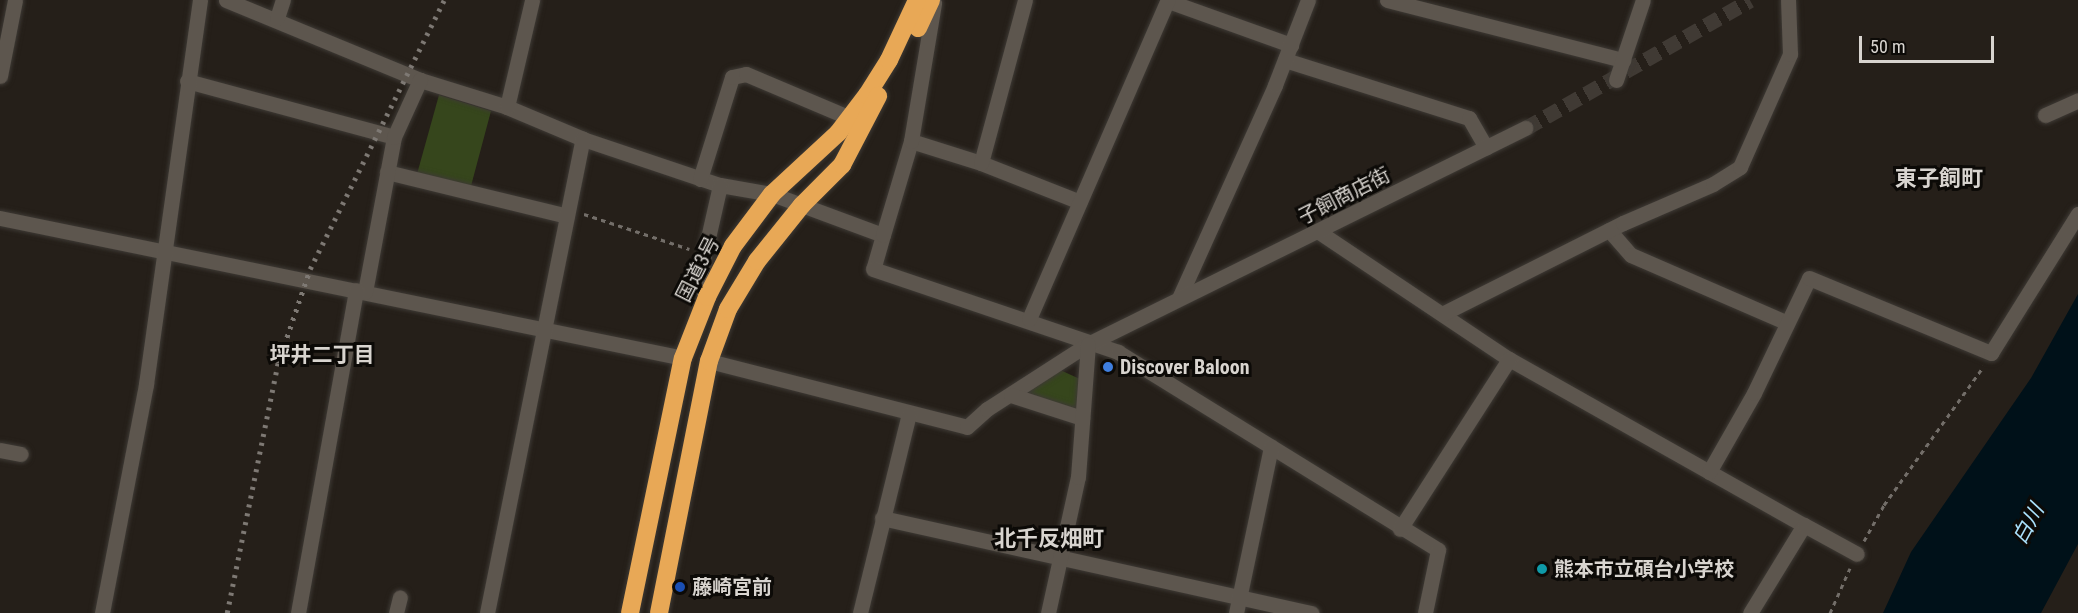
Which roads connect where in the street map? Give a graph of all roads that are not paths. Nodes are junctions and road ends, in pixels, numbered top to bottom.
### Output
1 (15, 0) edge
2 (200, 0) edge
3 (226, 0) edge
4 (283, 0) edge
5 (532, 0) edge
6 (917, 0) edge
7 (933, 0) edge
8 (1024, 0) edge
9 (1308, 0) edge
10 (1387, 0) edge
11 (1643, 0) edge
12 (1788, 0) edge
13 (1168, 1) edge
14 (277, 18) junction
15 (1291, 45) junction
16 (1285, 60) junction
17 (1623, 60) junction
18 (0, 76) edge
19 (420, 80) junction
20 (1616, 80) dead end
21 (187, 81) junction
22 (2078, 100) edge
23 (507, 107) junction
24 (2045, 115) dead end
25 (850, 118) junction
26 (1526, 128) tunnel mouth
27 (394, 137) junction
28 (583, 139) junction
29 (911, 141) junction
30 (1486, 148) junction
31 (981, 163) junction
32 (387, 172) junction
33 (700, 178) junction
34 (720, 185) junction
35 (772, 194) junction
36 (1080, 202) junction
37 (802, 205) junction
38 (568, 212) junction
39 (2078, 214) edge
40 (0, 218) edge
41 (1610, 230) junction
42 (1319, 232) junction
43 (883, 235) junction
44 (167, 254) junction
45 (361, 291) junction
46 (707, 297) junction
47 (1179, 298) junction
48 (1442, 314) junction
49 (1029, 318) junction
50 (1785, 322) junction
51 (544, 327) junction
52 (1088, 344) junction
53 (683, 357) junction
54 (1509, 359) junction
55 (709, 361) junction
56 (1011, 395) junction
57 (909, 414) junction
58 (1082, 418) junction
59 (1271, 447) junction
60 (0, 450) edge
61 (21, 454) dead end
62 (1709, 472) junction
63 (882, 518) junction
64 (1804, 525) junction
65 (1400, 529) junction
66 (1857, 554) road end
67 (1060, 556) junction
68 (1240, 595) junction
69 (400, 597) dead end
70 (102, 613) edge
71 (298, 613) edge
72 (396, 613) edge
73 (487, 613) edge
74 (630, 613) edge
75 (659, 613) edge
76 (860, 613) edge
77 (1048, 613) edge
78 (1236, 613) edge
79 (1312, 613) edge
80 (1425, 613) edge
81 (1750, 613) edge

1 - 18 street
2 - 21 street
3 - 14 street
4 - 14 street
5 - 23 street
6 - 25 highway, 国道3号
7 - 29 street
7 - 37 highway
8 - 31 street
9 - 15 street
10 - 17 street
11 - 17 street
12 - 41 street
13 - 15 street
13 - 36 street
14 - 19 street
15 - 16 street
16 - 30 street
16 - 47 street
17 - 20 street
19 - 23 street
19 - 27 street
21 - 27 street
21 - 44 street
22 - 24 street
23 - 28 street
25 - 33 street
25 - 35 highway, 国道3号
26 - 30 street, 子飼商店街
27 - 32 street
28 - 33 street
28 - 38 street
29 - 31 street
29 - 43 street
30 - 42 street, 子飼商店街
31 - 36 street
32 - 38 street
32 - 45 street
33 - 34 street
34 - 35 street
34 - 46 street
35 - 37 street
35 - 46 highway, 国道3号
36 - 49 street
37 - 43 street
37 - 55 highway
38 - 51 street
39 - 50 street
40 - 44 street
41 - 48 street
41 - 50 street
42 - 47 street, 子飼商店街
42 - 48 street
43 - 49 street
44 - 45 street
44 - 70 street
45 - 51 street
45 - 71 street
46 - 53 highway, 国道3号
47 - 52 street, 子飼商店街
48 - 54 street
49 - 52 street
50 - 62 street
51 - 53 street
51 - 73 street
52 - 56 street, 子飼商店街
52 - 58 street
52 - 59 street
53 - 74 highway, 国道3号
54 - 62 street
54 - 65 street
55 - 57 street, 子飼商店街
55 - 75 highway
56 - 57 street, 子飼商店街
56 - 58 street
57 - 63 street
58 - 67 street
59 - 65 street
59 - 68 street
60 - 61 street
62 - 64 street
63 - 67 street
63 - 76 street
64 - 66 street
64 - 81 street
65 - 80 street
67 - 68 street
67 - 77 street
68 - 78 street
68 - 79 street
69 - 72 street

